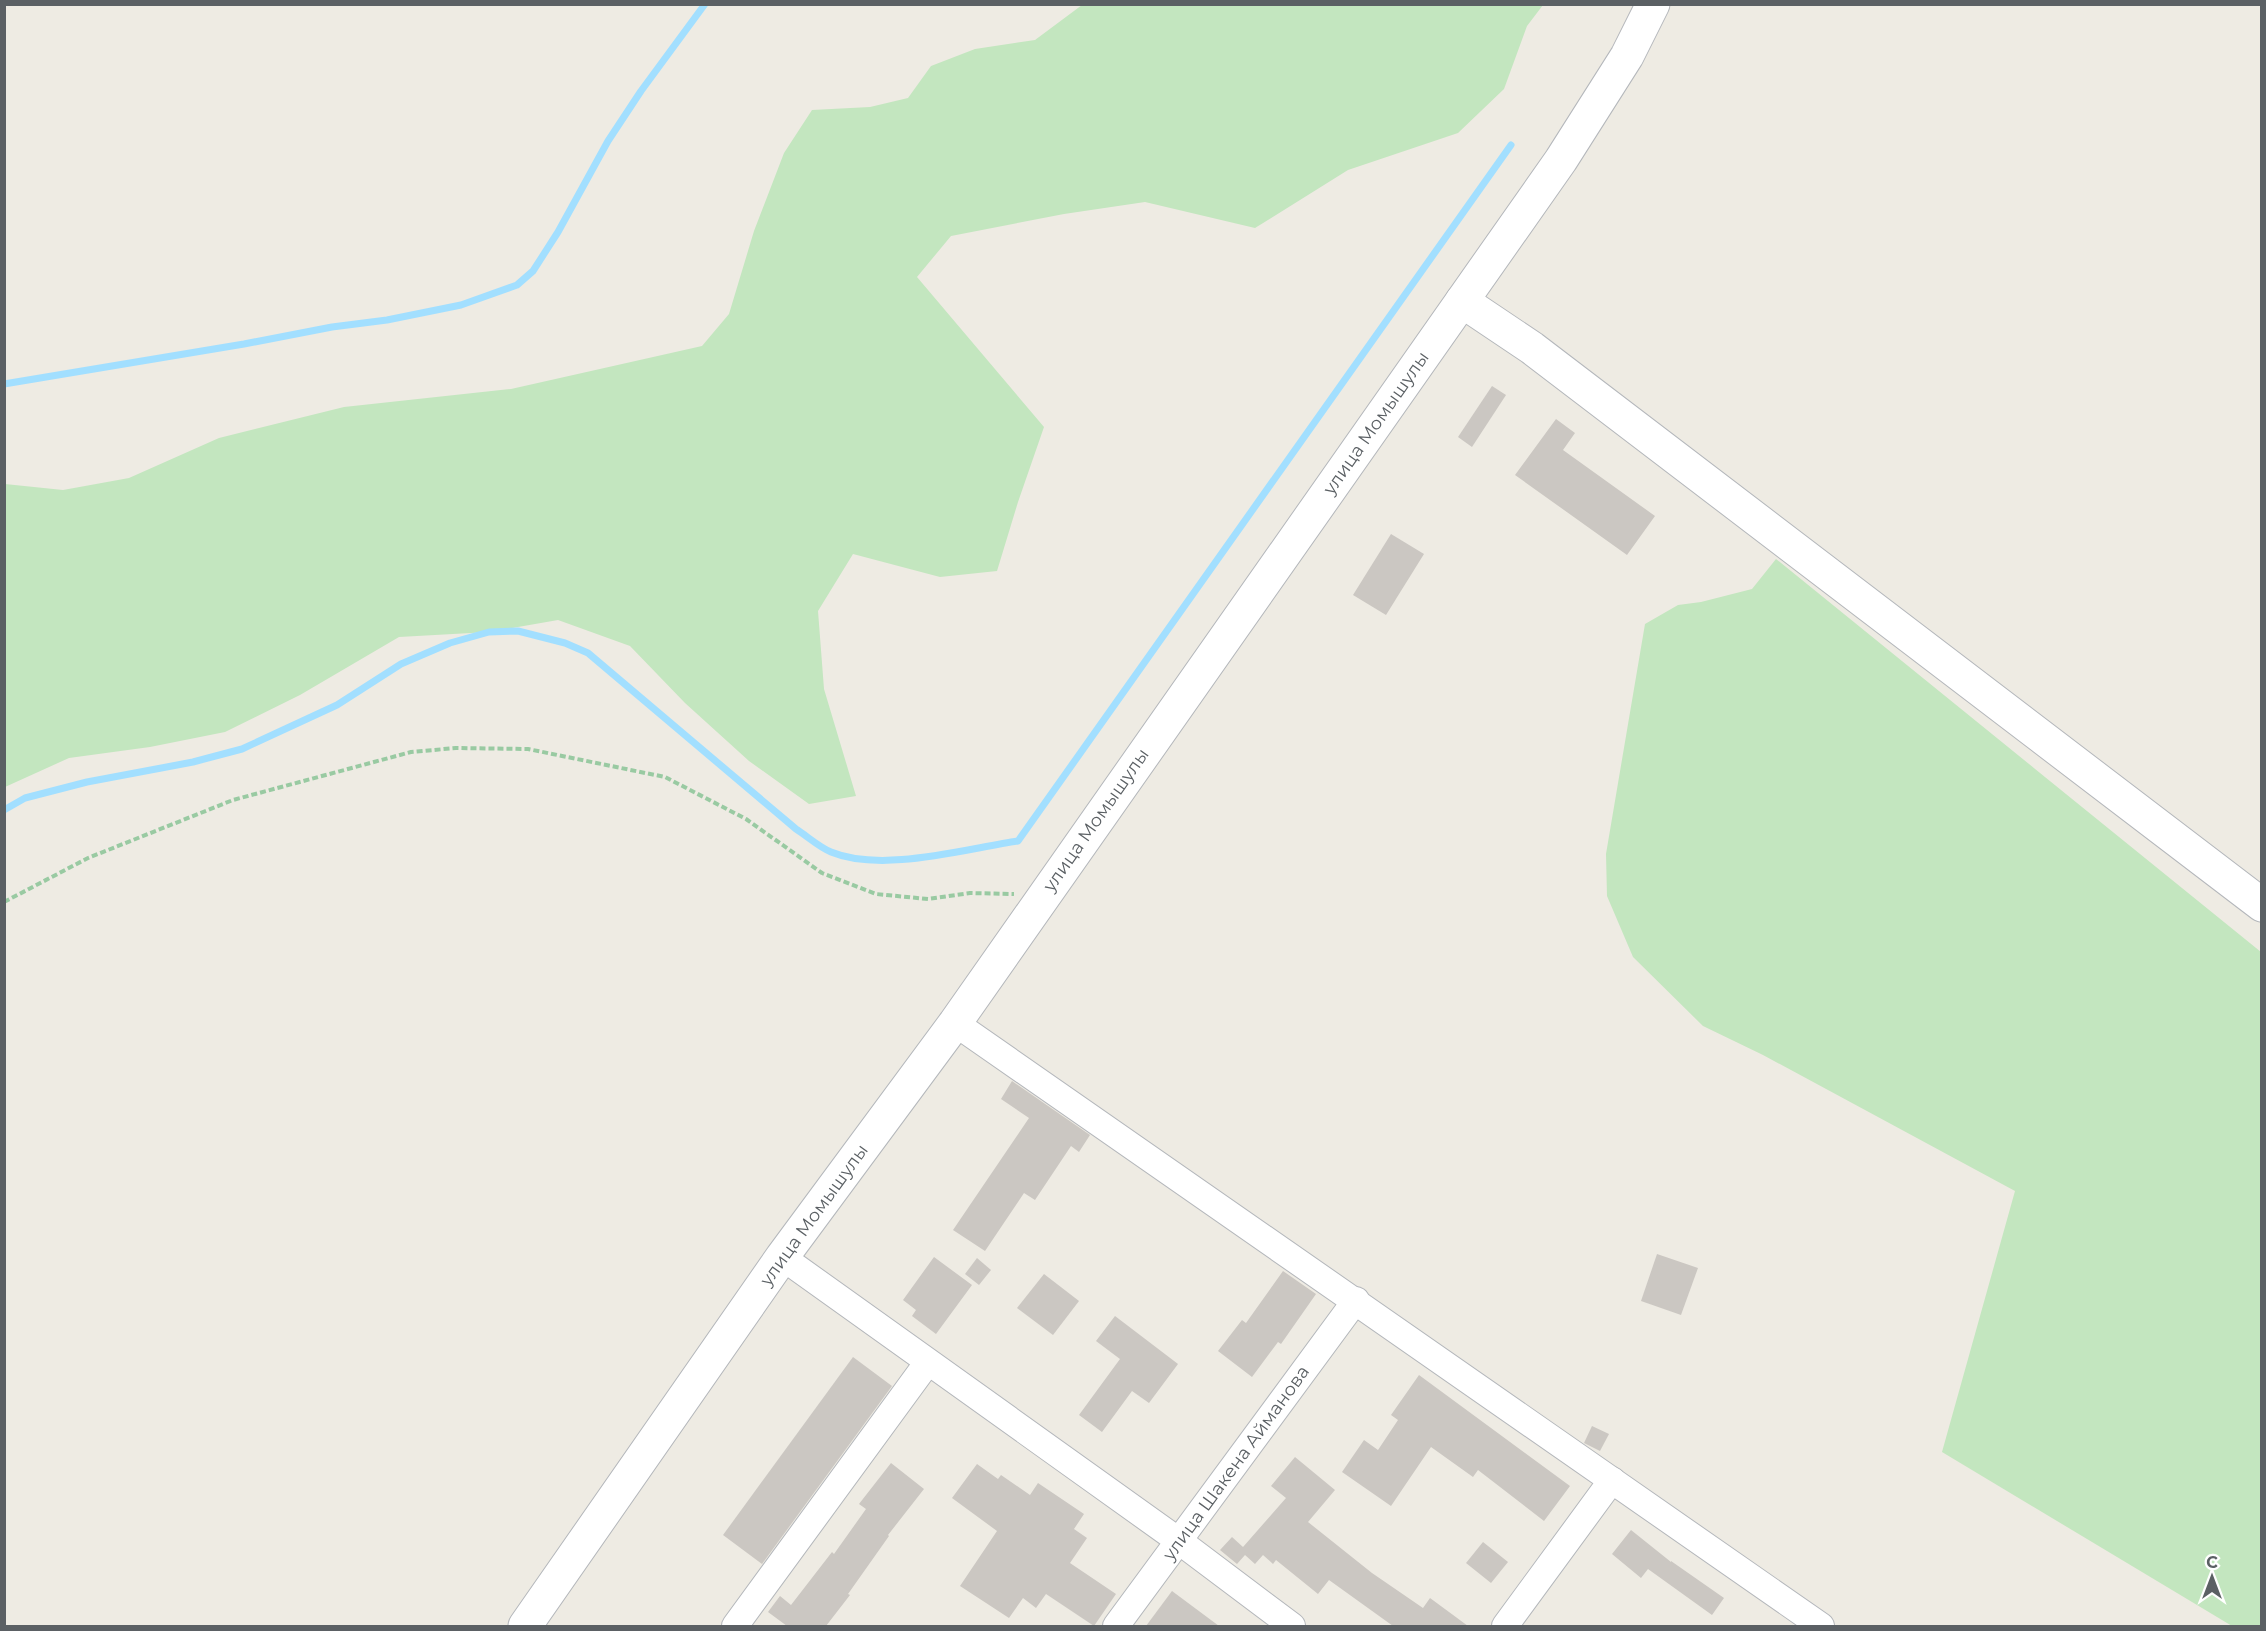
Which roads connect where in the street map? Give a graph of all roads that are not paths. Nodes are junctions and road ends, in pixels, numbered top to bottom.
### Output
1 (1653, 4) edge
2 (1462, 301) junction
3 (2262, 905) edge
4 (955, 1023) junction
5 (782, 1257) junction
6 (1356, 1300) junction
7 (928, 1362) junction
8 (1612, 1480) junction
9 (1179, 1541) junction
10 (525, 1626) edge
11 (735, 1626) edge
12 (1116, 1626) edge
13 (1292, 1626) edge
14 (1505, 1626) edge
15 (1821, 1626) edge

1 - 2 street, улица Момышулы
2 - 3 street
2 - 4 street, улица Момышулы
4 - 5 street, улица Момышулы
4 - 6 street
5 - 7 street
5 - 10 street, улица Момышулы
6 - 8 street
6 - 9 street, улица Шакена Айманова
7 - 9 street
7 - 11 street
8 - 14 street
8 - 15 street
9 - 12 street, улица Шакена Айманова
9 - 13 street

